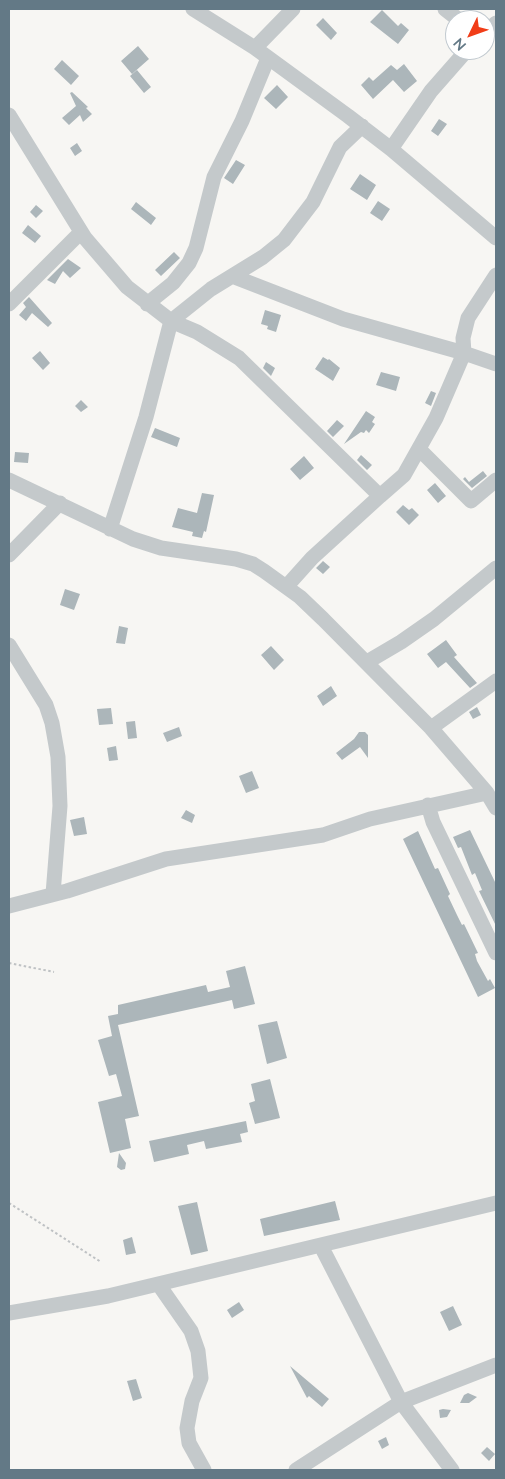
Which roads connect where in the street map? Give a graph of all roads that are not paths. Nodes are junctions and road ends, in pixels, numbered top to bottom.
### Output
1 (193, 9) edge
2 (293, 9) edge
3 (254, 48) junction
4 (268, 58) junction
5 (458, 60) edge
6 (9, 116) edge
7 (362, 126) junction
8 (391, 149) junction
9 (82, 232) junction
10 (496, 238) edge
11 (496, 275) edge
12 (232, 276) junction
13 (9, 304) edge
14 (147, 304) junction
15 (172, 321) junction
16 (464, 353) junction
17 (496, 364) edge
18 (419, 449) junction
19 (9, 480) edge
20 (496, 480) edge
21 (380, 496) junction
22 (60, 503) junction
23 (110, 529) junction
24 (9, 556) edge
25 (496, 568) edge
26 (286, 587) junction
27 (9, 645) edge
28 (367, 662) junction
29 (496, 680) edge
30 (431, 728) junction
31 (487, 794) junction
32 (428, 805) junction
33 (496, 808) edge
34 (53, 894) junction
35 (9, 906) edge
36 (496, 953) edge
37 (496, 1203) edge
38 (321, 1246) junction
39 (159, 1285) junction
40 (9, 1313) edge
41 (496, 1365) edge
42 (401, 1402) junction
43 (204, 1470) edge
44 (296, 1470) edge
45 (452, 1470) edge

1 - 3 street
2 - 3 street
3 - 4 street
4 - 7 street
4 - 14 street
5 - 8 street
6 - 9 street
7 - 8 street
7 - 12 street
8 - 10 street
9 - 13 street
9 - 14 street
11 - 16 street
12 - 15 street
12 - 16 street
14 - 15 street
15 - 21 street
15 - 23 street
16 - 17 street
16 - 18 street
18 - 20 street
18 - 21 street
19 - 22 street
21 - 26 street
22 - 23 street
22 - 24 street
23 - 26 street
25 - 28 street
26 - 28 street
27 - 34 street
28 - 30 street
29 - 30 street
30 - 31 street
31 - 32 street
31 - 33 street
32 - 34 street
32 - 36 street
34 - 35 street
37 - 38 street
38 - 39 street
38 - 42 street
39 - 40 street
39 - 43 street
41 - 42 street
42 - 44 street
42 - 45 street

